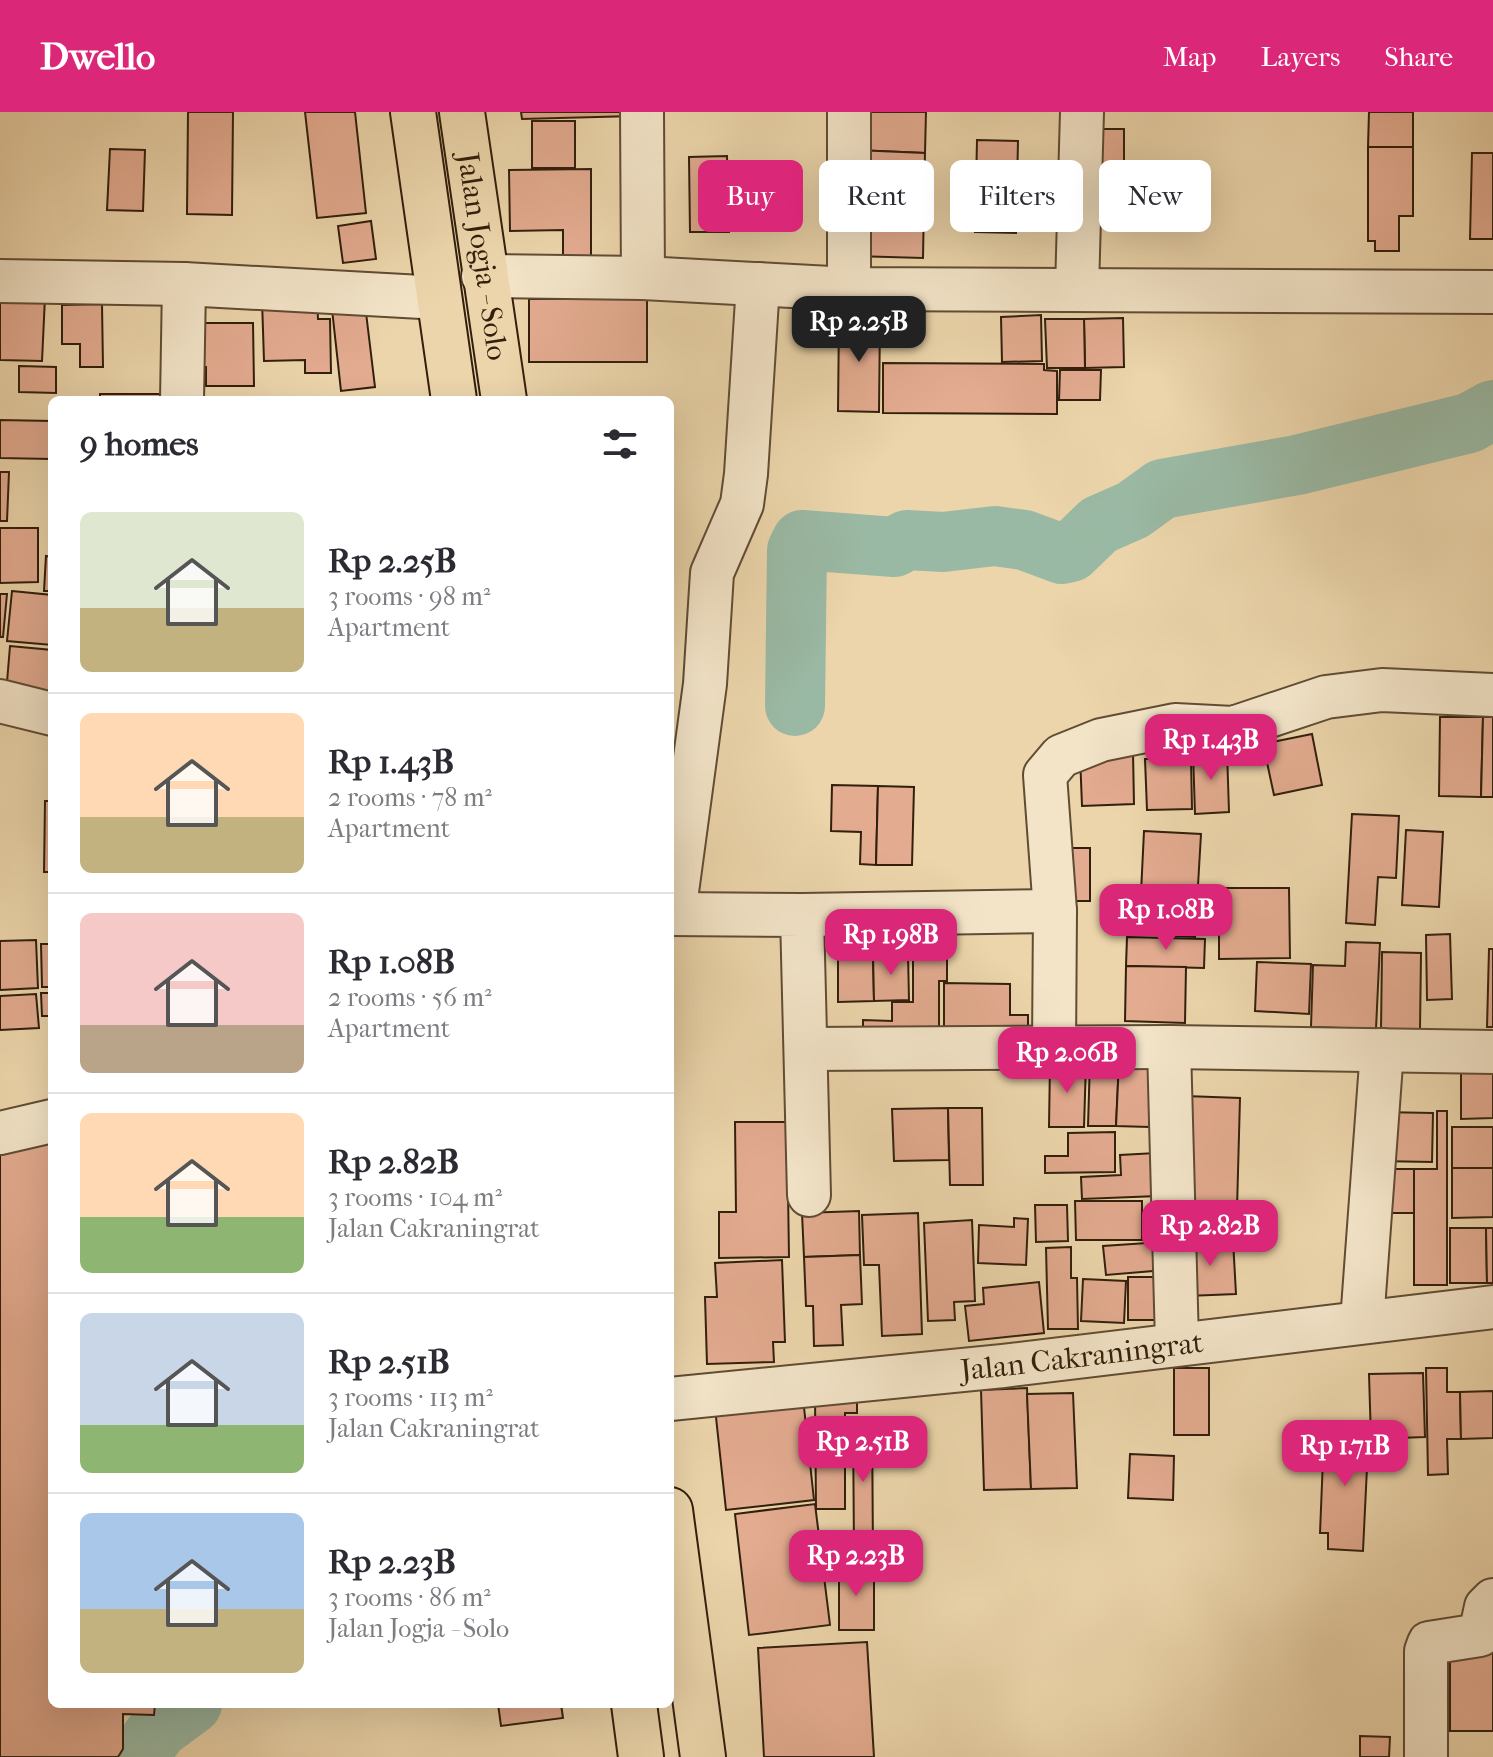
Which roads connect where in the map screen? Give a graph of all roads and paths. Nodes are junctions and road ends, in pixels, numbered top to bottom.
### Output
1 (413, 112) edge
2 (462, 112) edge
3 (642, 112) edge
4 (849, 112) edge
5 (1082, 112) edge
6 (483, 276) junction
7 (643, 278) junction
8 (0, 281) edge
9 (184, 284) junction
10 (758, 284) junction
11 (849, 289) junction
12 (1077, 289) junction
13 (1493, 292) edge
14 (440, 298) junction
15 (182, 396) edge
16 (453, 396) edge
17 (503, 396) edge
18 (1493, 695) edge
19 (0, 701) edge
20 (48, 713) edge
21 (674, 900) edge
22 (1055, 911) junction
23 (674, 914) edge
24 (802, 915) junction
25 (1169, 1047) junction
26 (1054, 1048) junction
27 (806, 1049) junction
28 (1382, 1050) junction
29 (1493, 1052) edge
30 (48, 1122) edge
31 (0, 1133) edge
32 (809, 1195) dead end
33 (1493, 1307) edge
34 (1362, 1322) junction
35 (1177, 1343) junction
36 (674, 1399) edge
37 (674, 1540) edge
38 (1493, 1600) edge
39 (635, 1708) edge
40 (641, 1757) edge
41 (703, 1757) edge
42 (1426, 1757) edge

1 - 14 highway, Jalan Jogja - Solo
2 - 6 highway, Jalan Jogja - Solo
3 - 7 street
4 - 11 street
5 - 12 street
6 - 7 street
6 - 17 highway, Jalan Jogja - Solo
7 - 10 street
8 - 9 street
9 - 14 street
9 - 15 street
10 - 11 street
10 - 21 street
11 - 12 street
12 - 13 street
14 - 16 highway, Jalan Jogja - Solo
18 - 22 street
19 - 20 street
22 - 24 street
22 - 26 street
23 - 24 street
24 - 27 street
25 - 26 street
25 - 28 street
25 - 35 street
26 - 27 street
27 - 32 street
28 - 29 street
28 - 34 street
30 - 31 street
33 - 34 street, Jalan Cakraningrat
34 - 35 street, Jalan Cakraningrat
35 - 36 street, Jalan Cakraningrat
37 - 41 highway
38 - 42 street
39 - 40 highway

